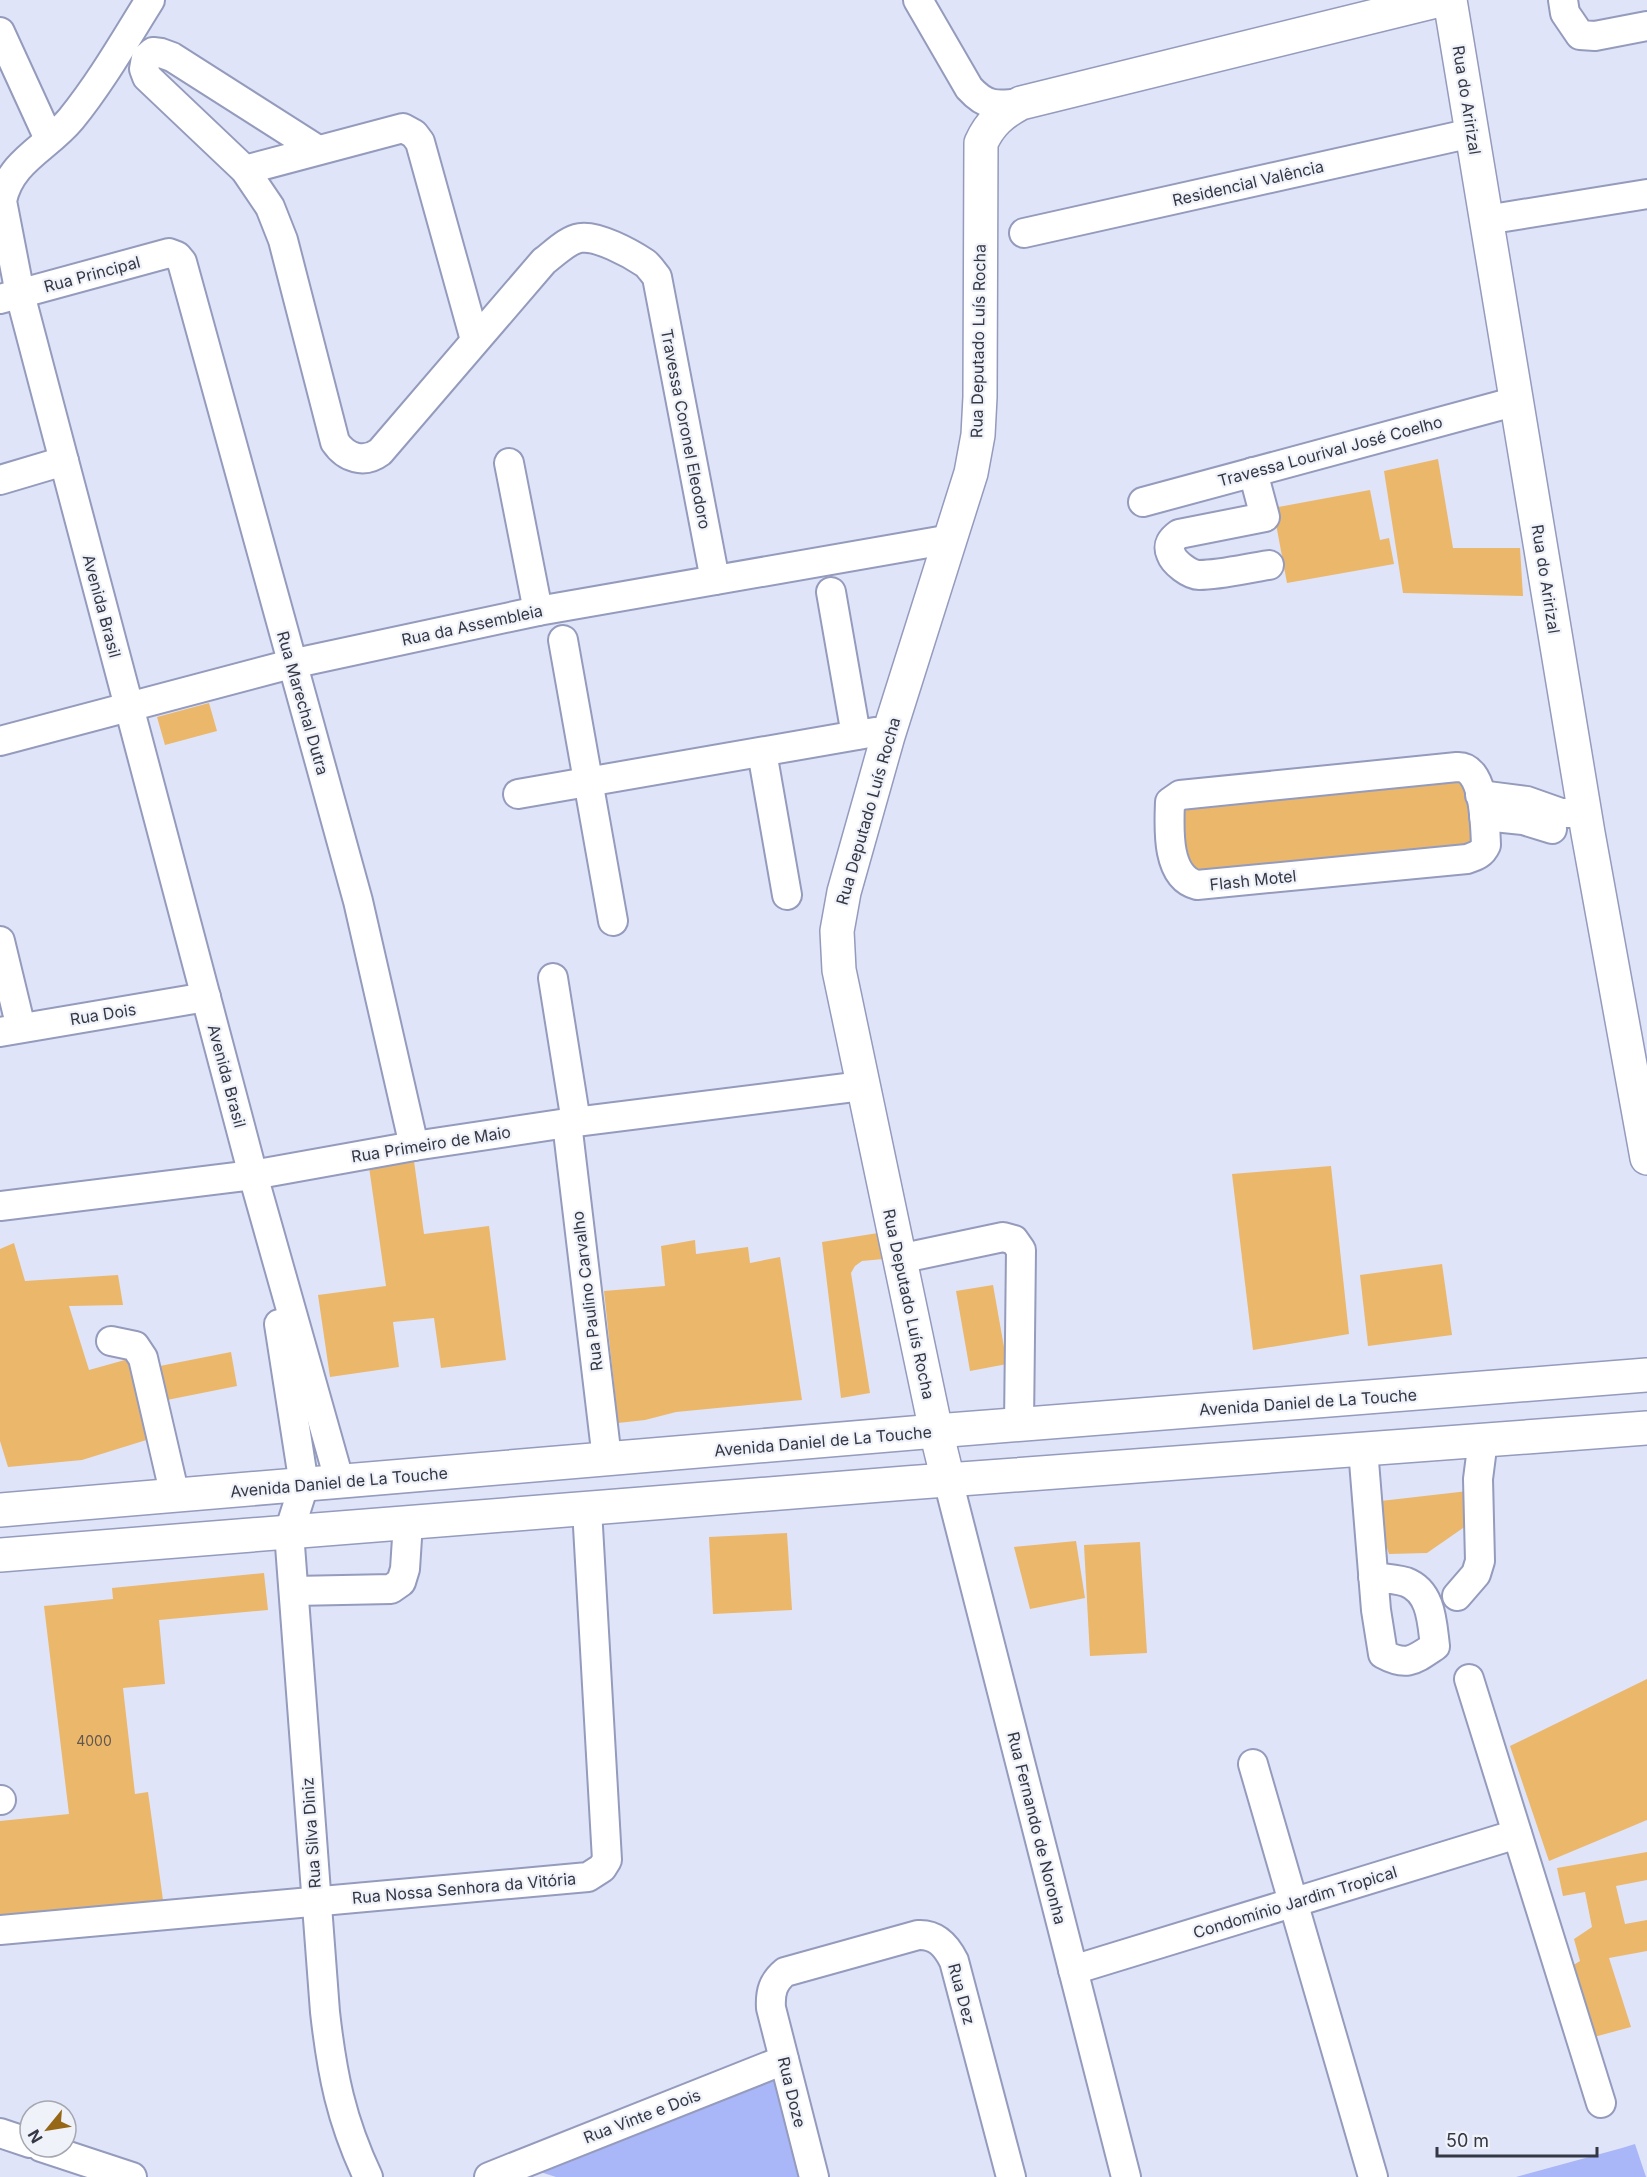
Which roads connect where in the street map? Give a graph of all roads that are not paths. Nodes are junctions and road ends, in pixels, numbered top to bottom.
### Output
1 (150, 0) edge
2 (918, 0) edge
3 (1440, 0) edge
4 (1450, 0) edge
5 (1563, 0) edge
6 (1647, 26) edge
7 (0, 32) edge
8 (969, 88) junction
9 (1021, 103) junction
10 (1472, 133) junction
11 (49, 139) junction
12 (981, 143) junction
13 (318, 150) junction
14 (245, 170) junction
15 (1647, 194) edge
16 (1486, 220) junction
17 (1024, 233) dead end
18 (182, 262) joint
19 (10, 297) edge
20 (475, 340) junction
21 (1516, 401) junction
22 (64, 461) junction
23 (509, 463) dead end
24 (1253, 472) junction
25 (0, 480) edge
26 (1143, 502) dead end
27 (951, 539) junction
28 (1269, 565) dead end
29 (715, 580) junction
30 (831, 592) dead end
31 (538, 611) junction
32 (563, 640) dead end
33 (291, 664) junction
34 (129, 708) junction
35 (856, 735) junction
36 (888, 736) junction
37 (0, 741) edge
38 (762, 752) junction
39 (588, 782) junction
40 (518, 794) dead end
41 (1482, 806) junction
42 (1587, 823) junction
43 (788, 895) dead end
44 (613, 921) dead end
45 (0, 941) edge
46 (553, 978) dead end
47 (206, 997) junction
48 (10, 1030) edge
49 (862, 1086) junction
50 (572, 1123) junction
51 (414, 1146) junction
52 (1647, 1158) edge
53 (256, 1188) junction
54 (0, 1206) edge
55 (899, 1259) junction
56 (111, 1341) dead end
57 (1647, 1375) edge
58 (1019, 1425) junction
59 (1647, 1428) edge
60 (936, 1431) junction
61 (1483, 1440) junction
62 (1363, 1449) junction
63 (607, 1459) junction
64 (948, 1480) junction
65 (340, 1483) junction
66 (304, 1485) junction
67 (175, 1496) junction
68 (587, 1509) junction
69 (0, 1510) edge
70 (408, 1523) junction
71 (338, 1528) junction
72 (289, 1532) junction
73 (0, 1555) edge
74 (1373, 1577) dead end
75 (294, 1591) junction
76 (1457, 1596) dead end
77 (1469, 1679) dead end
78 (1253, 1764) dead end
79 (1517, 1834) junction
80 (316, 1900) junction
81 (1293, 1904) junction
82 (0, 1930) edge
83 (1073, 1970) junction
84 (771, 2008) joint
85 (784, 2060) junction
86 (1601, 2103) dead end
87 (0, 2133) edge
88 (18, 2139) edge
89 (77, 2159) edge
90 (500, 2176) edge
91 (132, 2177) edge
92 (368, 2177) edge
93 (814, 2177) edge
94 (1011, 2177) edge
95 (1126, 2177) edge
96 (1373, 2177) edge

1 - 11 street
2 - 8 street, Rua Deputado Luís Rocha
3 - 9 main road, Rua Deputado Luís Rocha
4 - 10 main road, Rua do Aririzal
5 - 6 street
7 - 11 street
8 - 9 street, Rua Deputado Luís Rocha
8 - 12 street, Rua Deputado Luís Rocha
9 - 12 main road, Rua Deputado Luís Rocha
10 - 16 main road, Rua do Aririzal
10 - 17 street, Residencial Valência
11 - 19 street, Avenida Brasil
12 - 27 main road, Rua Deputado Luís Rocha
13 - 14 street
13 - 14 street
13 - 20 street
14 - 20 street
15 - 16 street
16 - 21 main road, Rua do Aririzal
18 - 19 street, Rua Principal
18 - 33 street, Rua Marechal Dutra
19 - 22 street, Avenida Brasil
20 - 29 street, Travessa Coronel Eleodoro
21 - 24 street, Travessa Lourival José Coelho
21 - 42 main road, Rua do Aririzal
22 - 25 street
22 - 34 street, Avenida Brasil
23 - 31 street
24 - 26 street, Travessa Lourival José Coelho
24 - 28 street
27 - 29 street, Rua da Assembleia
27 - 36 main road, Rua Deputado Luís Rocha
29 - 31 street, Rua da Assembleia
30 - 35 street
31 - 33 street, Rua da Assembleia
32 - 39 street
33 - 34 street, Rua da Assembleia
33 - 51 street, Rua Marechal Dutra
34 - 37 street, Rua da Assembleia
34 - 47 street, Avenida Brasil
35 - 36 street
35 - 38 street
36 - 49 main road, Rua Deputado Luís Rocha
38 - 39 street
38 - 43 street
39 - 40 street
39 - 44 street
41 - 41 street, Flash Motel
41 - 42 street
42 - 52 main road, Rua do Aririzal
45 - 48 street
46 - 50 street, Rua Paulino Carvalho
47 - 48 street, Rua Dois
47 - 53 street, Avenida Brasil
49 - 50 street, Rua Primeiro de Maio
49 - 55 main road, Rua Deputado Luís Rocha
50 - 51 street, Rua Primeiro de Maio
50 - 63 street, Rua Paulino Carvalho
51 - 53 street, Rua Primeiro de Maio
53 - 54 street, Rua Primeiro de Maio
53 - 65 street, Avenida Brasil
53 - 66 street, Avenida Brasil
55 - 58 street
55 - 60 main road, Rua Deputado Luís Rocha
56 - 67 street
57 - 58 main road, Avenida Daniel de La Touche
58 - 60 main road, Avenida Daniel de La Touche
59 - 61 main road
60 - 63 main road, Avenida Daniel de La Touche
60 - 64 main road, Rua Deputado Luís Rocha
61 - 62 main road
61 - 76 street
62 - 64 main road
62 - 74 street
63 - 65 main road, Avenida Daniel de La Touche
64 - 68 main road
64 - 83 street, Rua Fernando de Noronha
65 - 66 main road, Avenida Daniel de La Touche
66 - 67 main road, Avenida Daniel de La Touche
66 - 71 main road
66 - 72 street, Rua Silva Diniz
67 - 69 main road, Avenida Daniel de La Touche
68 - 70 main road
68 - 80 street, Rua Nossa Senhora da Vitória
70 - 71 main road
70 - 75 street
71 - 72 main road
72 - 73 main road
72 - 75 street, Rua Silva Diniz
75 - 80 street, Rua Silva Diniz
77 - 79 street
78 - 81 street
79 - 81 street, Condomínio Jardim Tropical
79 - 86 street
80 - 82 street, Rua Nossa Senhora da Vitória
80 - 92 street, Rua Silva Diniz
81 - 83 street, Condomínio Jardim Tropical
81 - 96 street
83 - 95 street, Rua Fernando de Noronha
84 - 85 street, Rua Doze
84 - 94 street, Rua Dez
85 - 90 street, Rua Vinte e Dois
85 - 93 street, Rua Doze
87 - 88 street
89 - 91 street

